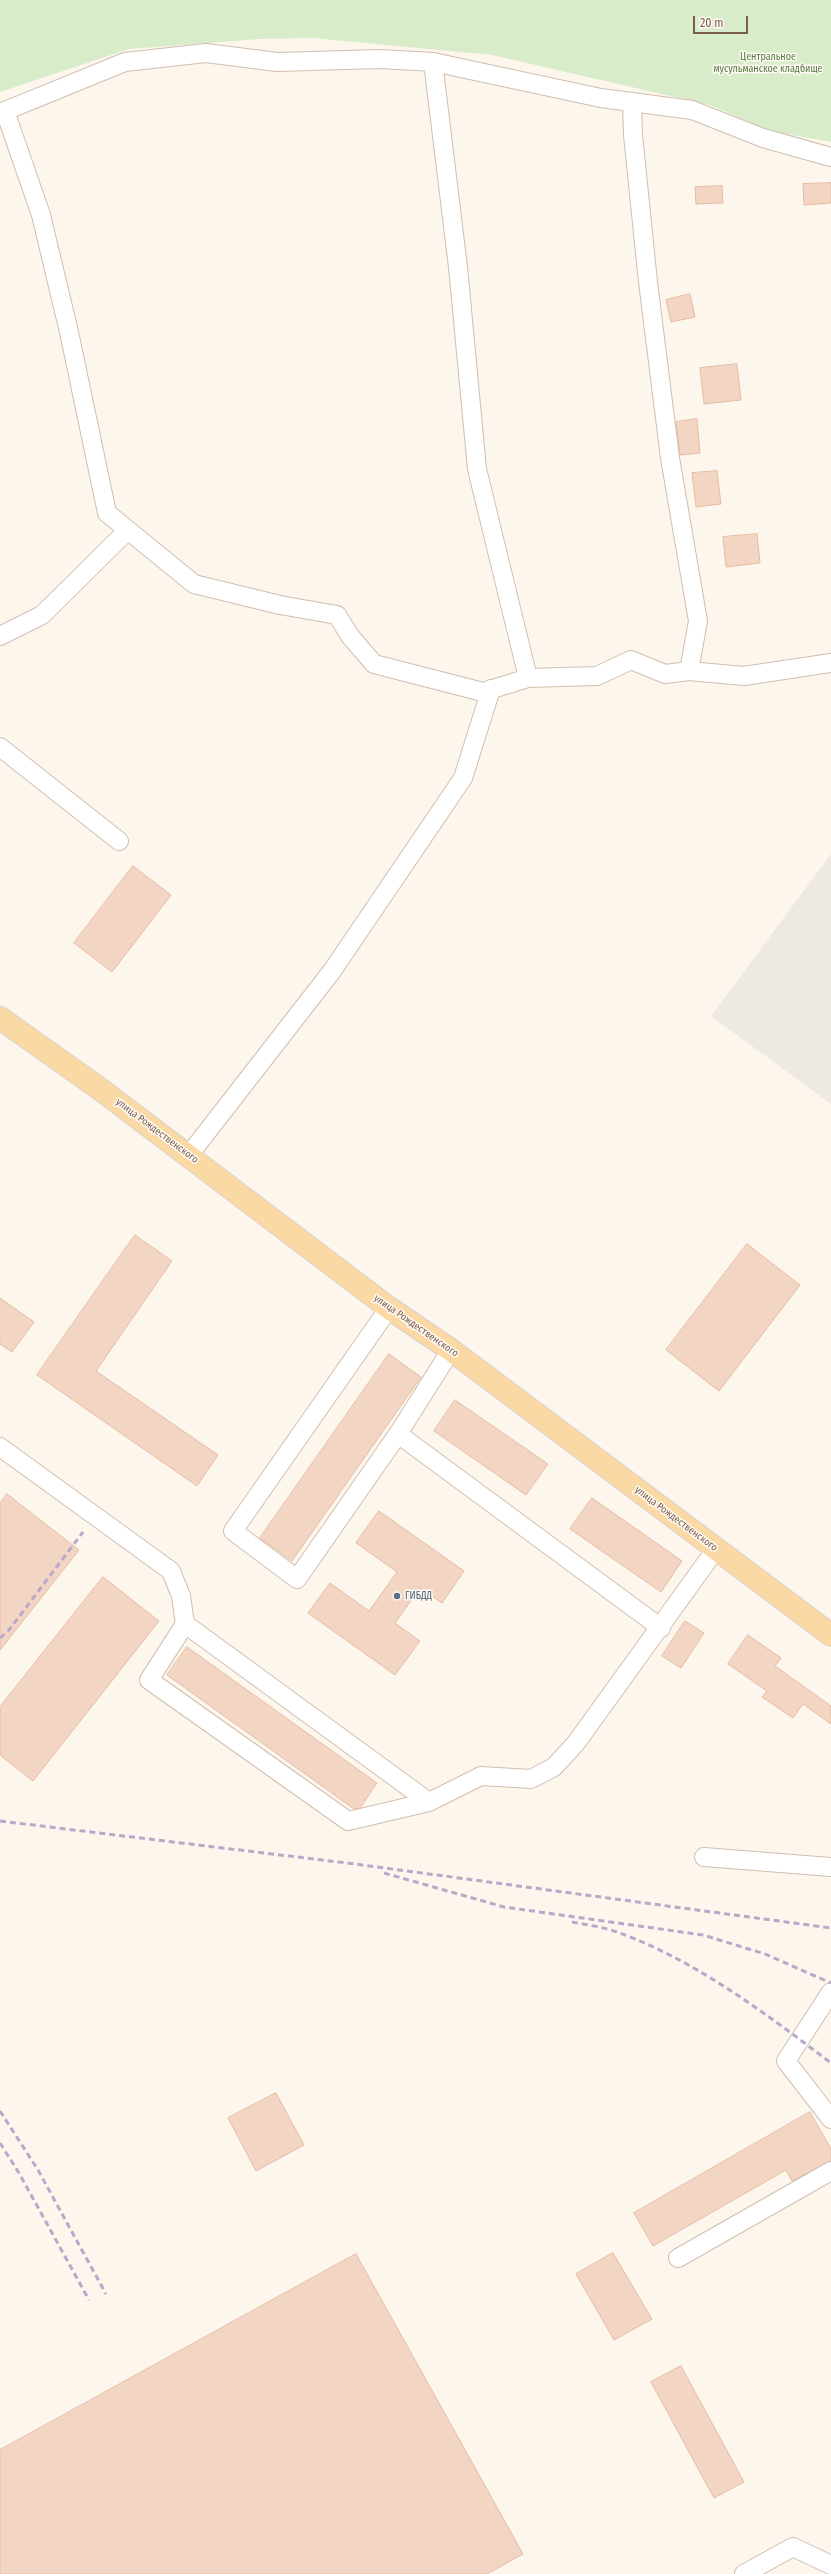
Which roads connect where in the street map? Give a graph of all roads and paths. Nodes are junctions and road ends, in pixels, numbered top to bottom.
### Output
1 (433, 62) junction
2 (632, 103) junction
3 (3, 112) edge
4 (831, 157) edge
5 (128, 530) junction
6 (0, 636) edge
7 (831, 663) edge
8 (689, 671) junction
9 (528, 678) junction
10 (491, 689) junction
11 (0, 747) edge
12 (119, 841) dead end
13 (0, 1018) edge
14 (189, 1155) junction
15 (389, 1308) junction
16 (451, 1350) junction
17 (398, 1434) junction
18 (0, 1447) edge
19 (716, 1549) junction
20 (185, 1624) junction
21 (661, 1628) junction
22 (831, 1635) edge
23 (429, 1802) junction
24 (704, 1857) dead end
25 (831, 1867) edge
26 (831, 1992) edge
27 (831, 2119) edge
28 (831, 2171) edge
29 (678, 2258) dead end
30 (831, 2565) edge
31 (744, 2574) edge

1 - 2 street
1 - 3 street
1 - 9 street
2 - 4 street
2 - 8 street
3 - 5 street
5 - 6 street
5 - 10 street
7 - 8 street
8 - 9 street
9 - 10 street
10 - 14 street
11 - 12 street
13 - 14 main road, улица Рождественского
14 - 15 main road, улица Рождественского
15 - 16 main road, улица Рождественского
15 - 17 street
16 - 17 street
16 - 19 main road, улица Рождественского
17 - 21 street
18 - 20 street
19 - 21 street
19 - 22 main road, улица Рождественского
20 - 23 street
20 - 23 street
21 - 23 street
24 - 25 street
26 - 27 street
28 - 29 street
30 - 31 street

